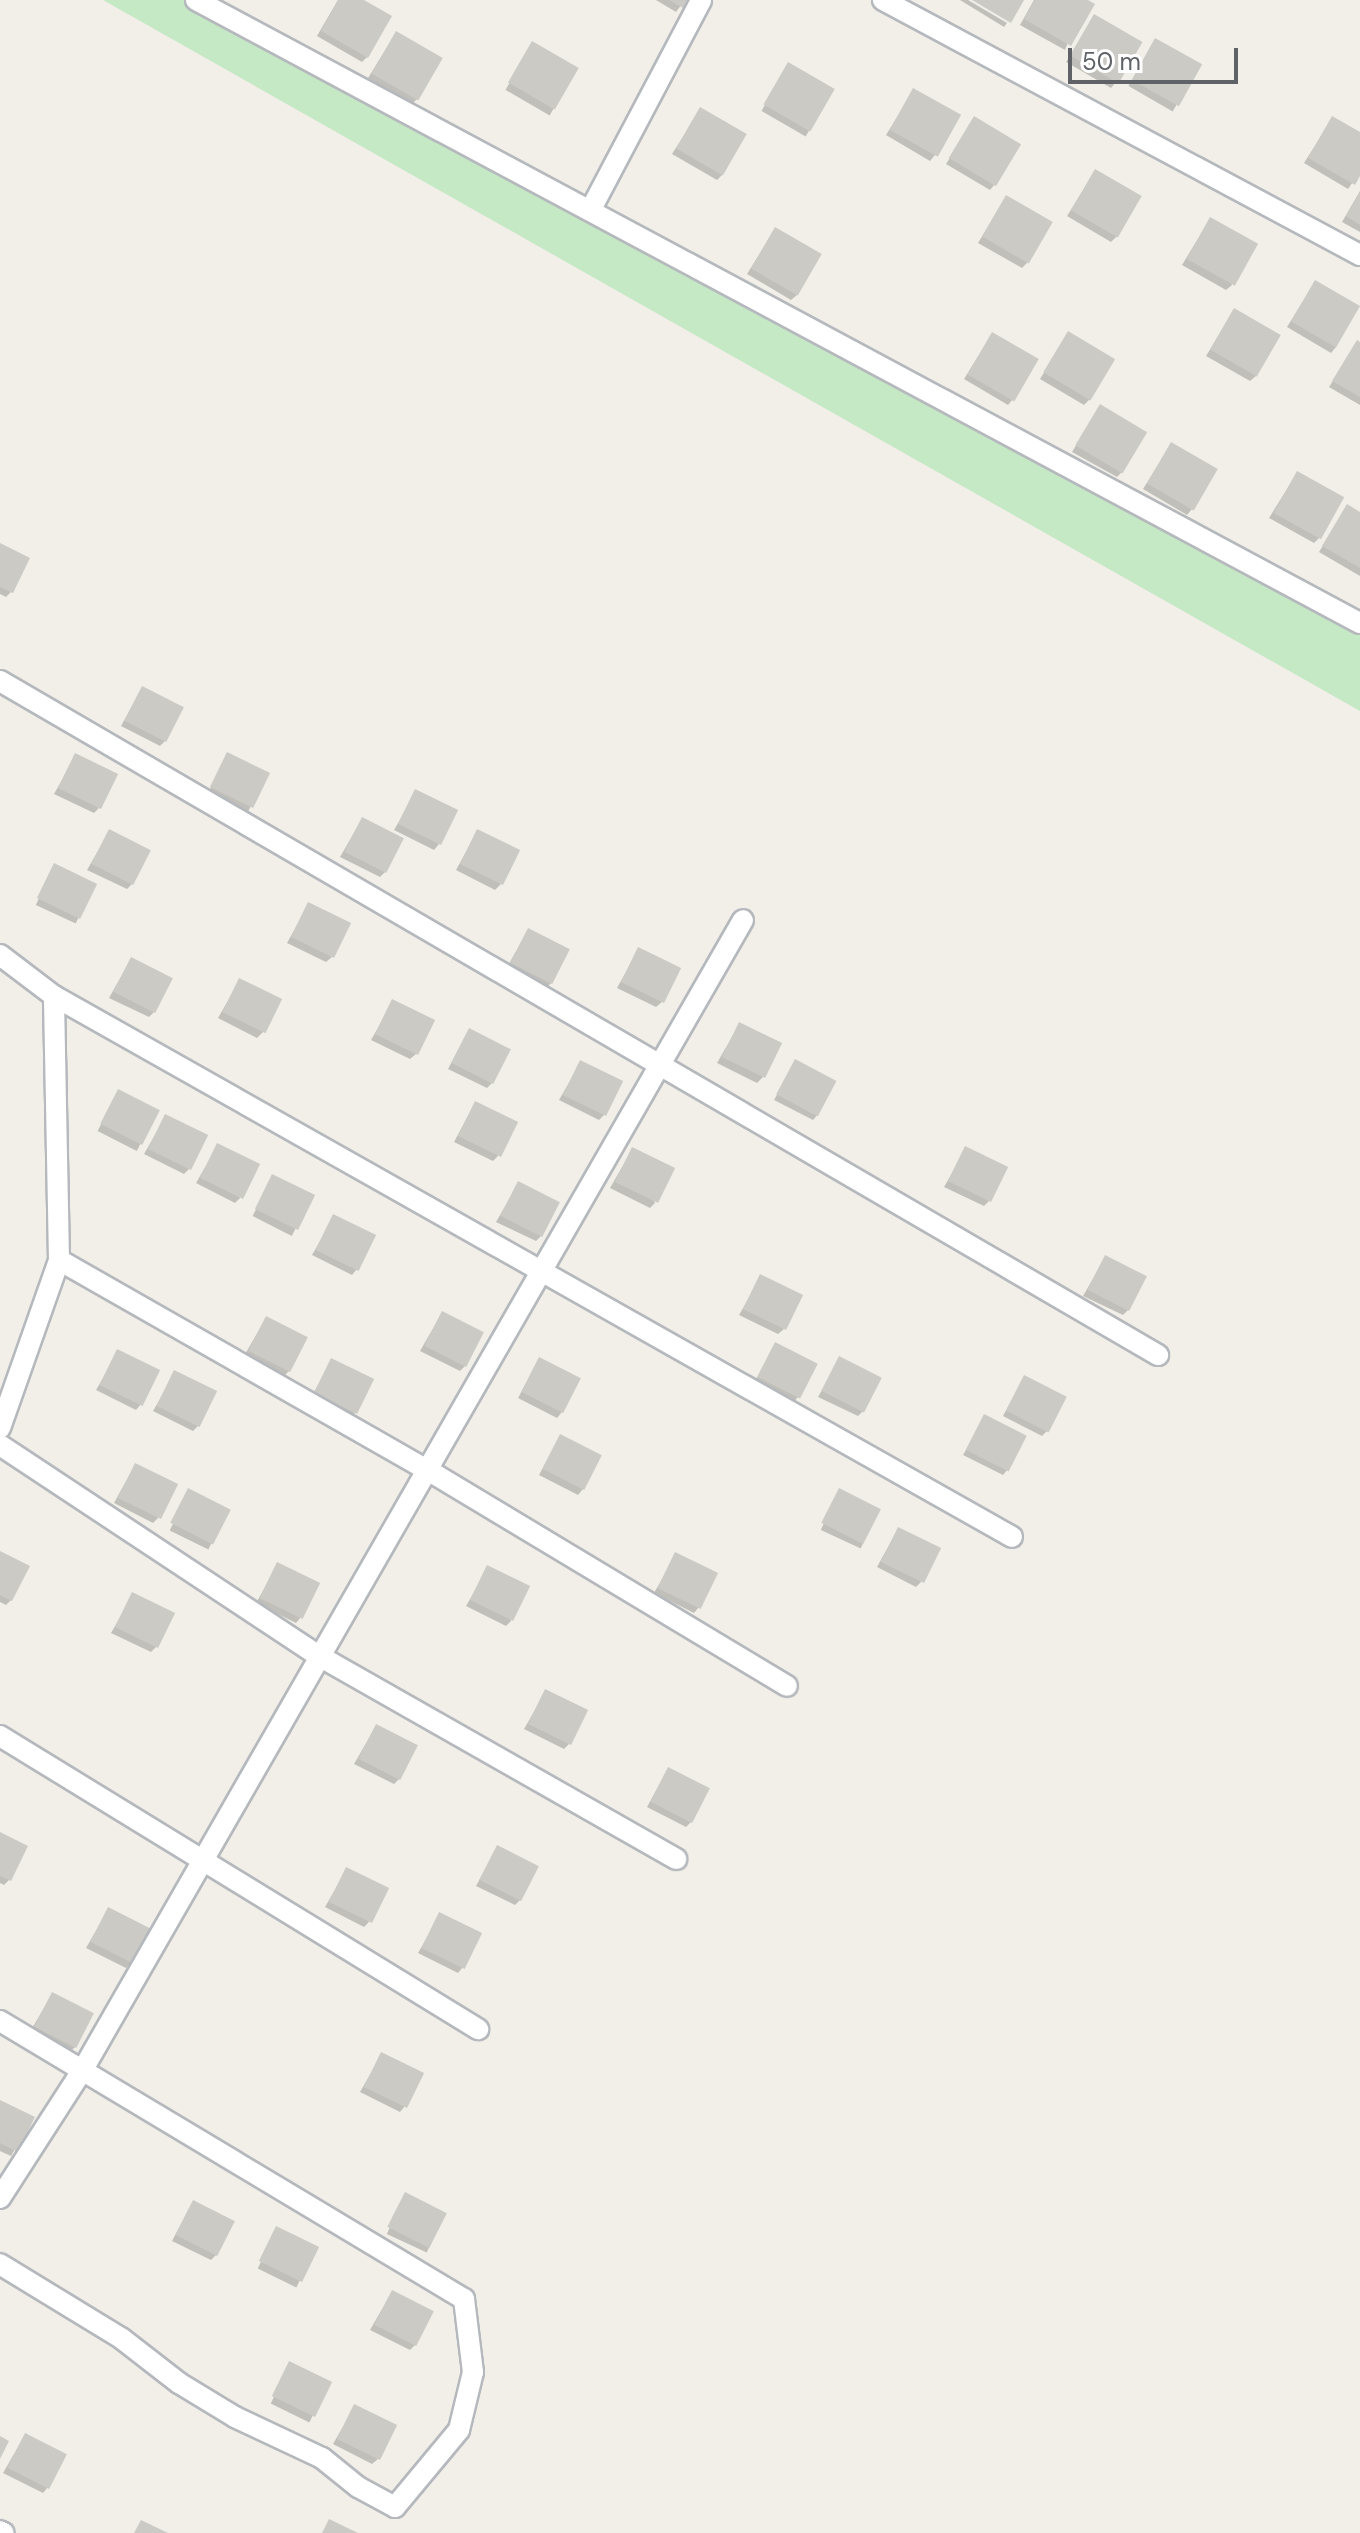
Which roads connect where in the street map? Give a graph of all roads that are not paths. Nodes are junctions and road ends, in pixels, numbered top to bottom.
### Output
1 (196, 0) edge
2 (701, 0) edge
3 (883, 0) edge
4 (591, 209) junction
5 (1360, 255) edge
6 (1360, 623) edge
7 (0, 681) edge
8 (743, 920) dead end
9 (0, 955) edge
10 (54, 996) junction
11 (657, 1063) junction
12 (59, 1260) junction
13 (539, 1271) junction
14 (1158, 1355) dead end
15 (0, 1428) edge
16 (0, 1445) edge
17 (426, 1469) junction
18 (1012, 1537) dead end
19 (319, 1656) junction
20 (787, 1686) dead end
21 (0, 1736) edge
22 (676, 1859) dead end
23 (201, 1863) junction
24 (0, 2021) edge
25 (478, 2029) dead end
26 (82, 2071) junction
27 (0, 2198) edge
28 (0, 2264) edge

1 - 4 street
2 - 4 street
3 - 5 street
4 - 6 street
7 - 11 street
8 - 11 street
9 - 10 street
10 - 12 street
10 - 13 street
11 - 13 street
11 - 14 street
12 - 15 street
12 - 17 street
13 - 17 street
13 - 18 street
16 - 19 street
17 - 19 street
17 - 20 street
19 - 22 street
19 - 23 street
21 - 23 street
23 - 25 street
23 - 26 street
24 - 26 street
26 - 27 street
26 - 28 street

